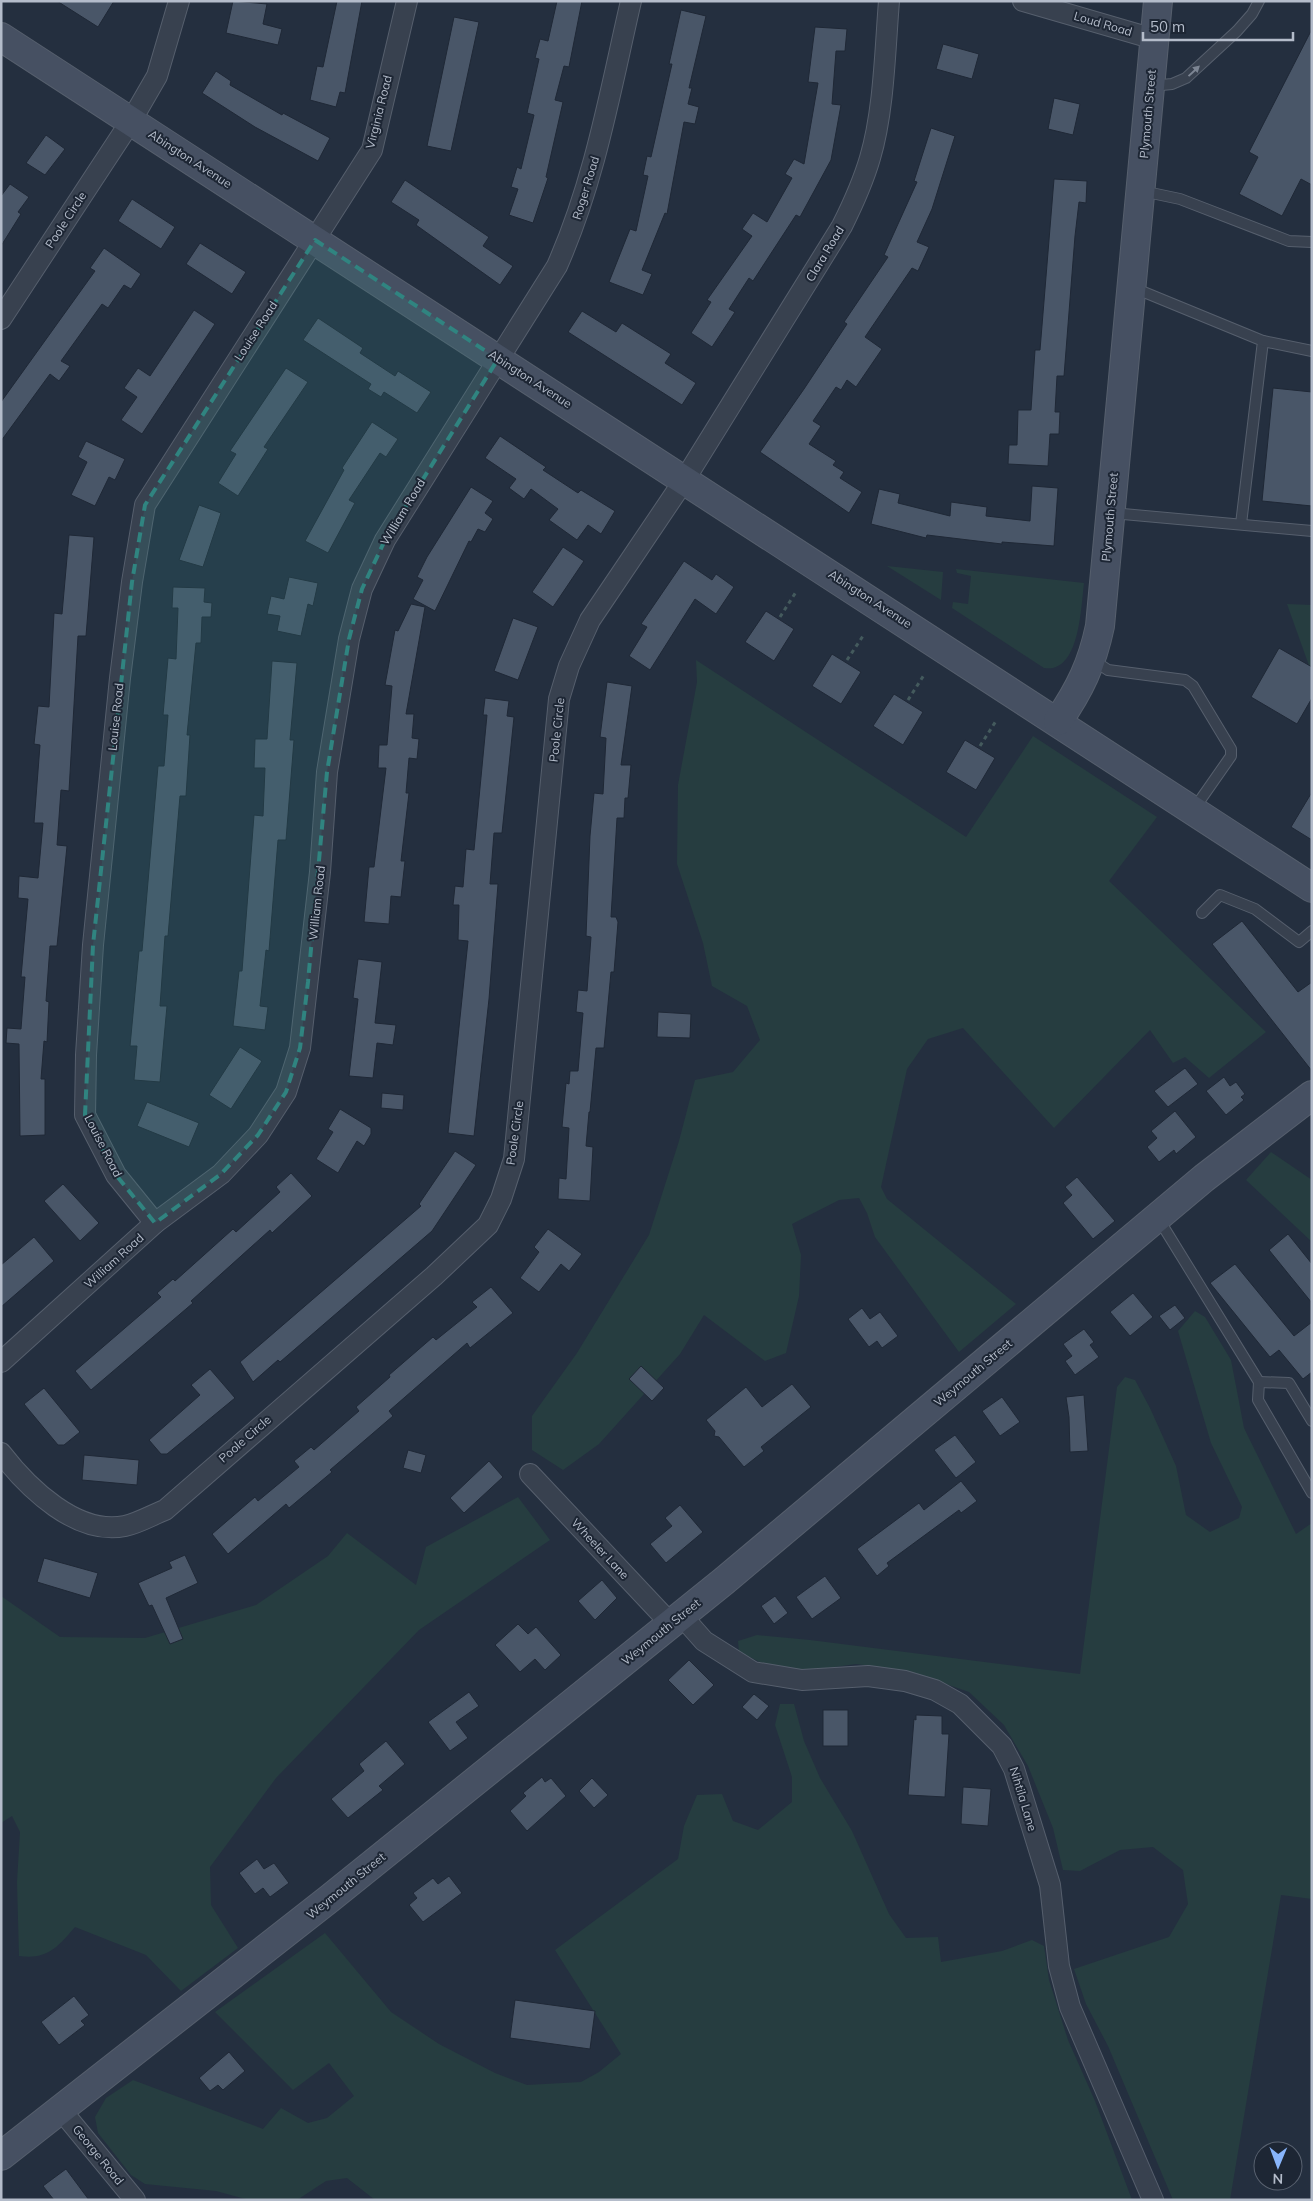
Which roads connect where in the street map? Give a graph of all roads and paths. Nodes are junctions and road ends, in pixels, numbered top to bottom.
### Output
1 (179, 1) edge
2 (407, 1) edge
3 (631, 1) edge
4 (889, 1) edge
5 (1023, 1) edge
6 (1158, 1) edge
7 (1259, 1) edge
8 (1, 37) edge
9 (1154, 39) junction
10 (1150, 86) junction
11 (131, 121) junction
12 (1141, 191) junction
13 (314, 240) junction
14 (1312, 242) edge
15 (1132, 288) junction
16 (1, 319) edge
17 (1263, 341) junction
18 (1312, 351) edge
19 (498, 359) junction
20 (685, 479) junction
21 (1111, 512) junction
22 (1241, 524) junction
23 (1312, 531) edge
24 (796, 592) dead end
25 (780, 617) dead end
26 (863, 636) dead end
27 (1092, 659) junction
28 (847, 660) dead end
29 (924, 675) dead end
30 (908, 700) dead end
31 (996, 721) dead end
32 (1058, 721) junction
33 (980, 746) dead end
34 (1193, 810) junction
35 (1312, 888) edge
36 (1202, 913) dead end
37 (1312, 931) edge
38 (1312, 1095) edge
39 (1158, 1218) junction
40 (155, 1223) junction
41 (1, 1362) edge
42 (1259, 1382) junction
43 (1312, 1421) edge
44 (1, 1453) edge
45 (530, 1474) dead end
46 (1312, 1493) edge
47 (676, 1620) junction
48 (61, 2110) junction
49 (1, 2156) edge
50 (135, 2200) edge
51 (1153, 2200) edge

1 - 11 street, Poole Circle
2 - 13 street, Virginia Road
3 - 19 street, Roger Road
4 - 20 street, Clara Road
5 - 9 street, Loud Road
6 - 9 main road, Plymouth Street
10 -> 7 lane
8 - 11 main road, Abington Avenue
9 - 10 main road, Plymouth Street
10 - 12 main road, Plymouth Street
11 - 13 main road, Abington Avenue
11 - 16 street, Poole Circle
12 - 14 lane
12 - 15 main road, Plymouth Street
13 - 19 main road, Abington Avenue
13 - 40 street, Louise Road
15 - 17 lane
15 - 21 main road, Plymouth Street
17 - 18 lane
17 - 22 lane
19 - 20 main road, Abington Avenue
19 - 40 street, William Road
20 - 32 main road, Abington Avenue
20 - 44 street, Poole Circle
21 - 22 lane
21 - 27 main road, Plymouth Street
22 - 23 lane
24 - 25 path
26 - 28 path
27 - 32 main road, Plymouth Street
27 - 34 lane
29 - 30 path
31 - 33 path
32 - 34 main road
34 - 35 main road
36 - 37 lane
38 - 39 main road, Weymouth Street
39 - 42 lane
39 - 47 main road, Weymouth Street
40 - 41 street, William Road
42 - 43 lane
42 - 46 lane
45 - 47 street, Wheeler Lane
47 - 48 main road, Weymouth Street
47 - 51 street, Nihtila Lane
48 - 49 main road, Weymouth Street
48 - 50 street, George Road

